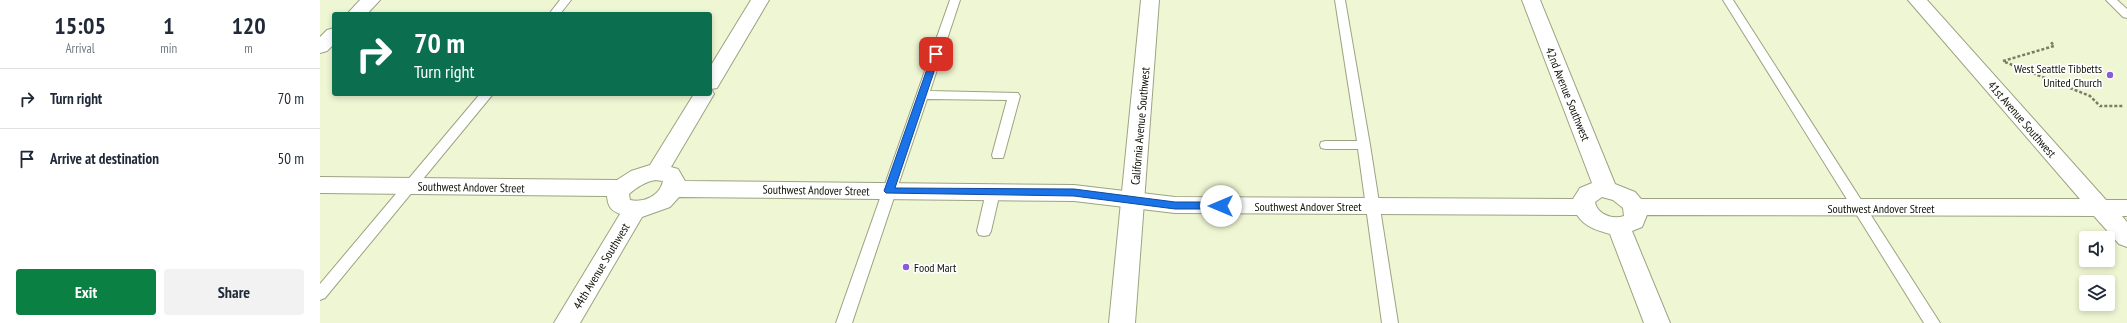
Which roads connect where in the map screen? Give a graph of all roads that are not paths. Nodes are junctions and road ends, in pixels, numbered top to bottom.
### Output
1 (371, 0) edge
2 (566, 0) edge
3 (760, 0) edge
4 (955, 0) edge
5 (1150, 0) edge
6 (1340, 0) edge
7 (1531, 0) edge
8 (1728, 0) edge
9 (1917, 0) edge
10 (2111, 0) edge
11 (358, 12) edge
12 (556, 12) edge
13 (2127, 14) edge
14 (332, 36) edge
15 (320, 47) edge
16 (712, 81) edge
17 (922, 95) junction
18 (485, 96) edge
19 (703, 96) edge
20 (1326, 145) dead end
21 (1364, 145) junction
22 (998, 155) dead end
23 (657, 172) junction
24 (320, 185) edge
25 (410, 186) junction
26 (622, 188) junction
27 (673, 189) junction
28 (1606, 189) junction
29 (889, 191) junction
30 (993, 192) junction
31 (1134, 200) junction
32 (1373, 207) junction
33 (1583, 207) junction
34 (1635, 207) junction
35 (1859, 208) junction
36 (2101, 208) junction
37 (2127, 208) edge
38 (634, 210) junction
39 (1620, 226) junction
40 (984, 231) dead end
41 (2127, 238) edge
42 (320, 294) edge
43 (567, 323) edge
44 (844, 323) edge
45 (1122, 323) edge
46 (1390, 323) edge
47 (1657, 323) edge
48 (1932, 323) edge

1 - 11 street
2 - 12 lane
3 - 16 street
4 - 17 lane
5 - 31 street, California Avenue Southwest
6 - 21 lane
7 - 28 street, 42nd Avenue Southwest
8 - 35 lane
9 - 36 street, 41st Avenue Southwest
10 - 13 lane
14 - 15 street
17 - 22 lane
17 - 29 lane
18 - 25 lane
19 - 23 street
20 - 21 lane
21 - 32 lane
23 - 26 street
23 - 27 street
24 - 25 street, Southwest Andover Street
25 - 26 street, Southwest Andover Street
25 - 42 lane
26 - 38 street
27 - 29 street, Southwest Andover Street
27 - 38 street
28 - 33 street
28 - 34 street
29 - 30 street, Southwest Andover Street
29 - 44 lane
30 - 31 street, Southwest Andover Street
30 - 40 lane
31 - 32 street, Southwest Andover Street
31 - 45 street, California Avenue Southwest
32 - 33 street, Southwest Andover Street
32 - 46 lane
33 - 39 street
34 - 35 street, Southwest Andover Street
34 - 39 street
35 - 36 street, Southwest Andover Street
35 - 48 lane
36 - 37 street, Southwest Andover Street
36 - 41 street, 41st Avenue Southwest
38 - 43 street, 44th Avenue Southwest
39 - 47 street

